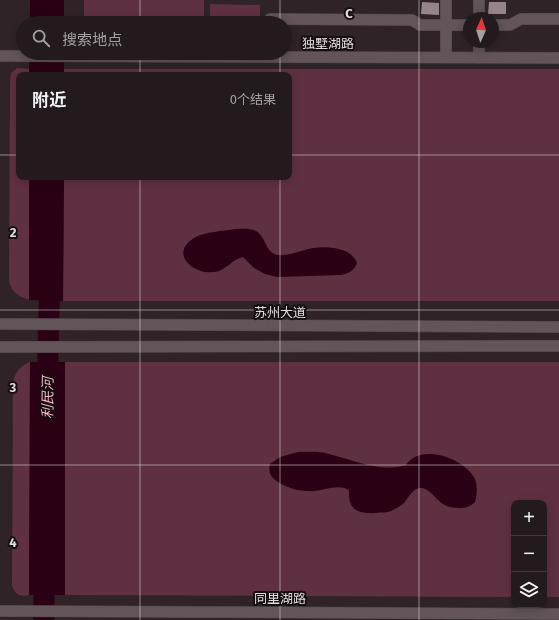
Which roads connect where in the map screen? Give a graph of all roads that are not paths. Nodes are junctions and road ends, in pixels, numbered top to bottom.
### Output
1 (446, 0) edge
2 (479, 0) edge
3 (479, 12) edge
4 (292, 19) edge
5 (559, 19) edge
6 (446, 25) junction
7 (463, 25) edge
8 (499, 25) edge
9 (479, 48) edge
10 (5, 56) edge
11 (16, 56) edge
12 (292, 57) edge
13 (446, 58) junction
14 (479, 58) junction
15 (559, 58) edge
16 (3, 324) edge
17 (559, 327) edge
18 (559, 346) edge
19 (2, 347) edge
20 (0, 611) edge
21 (559, 614) edge

1 - 6 street
2 - 3 street
4 - 6 street
5 - 8 street
6 - 7 street
6 - 13 street
9 - 14 street
10 - 11 street, 独墅湖路
12 - 13 street, 独墅湖路
13 - 14 street, 独墅湖路
14 - 15 street, 独墅湖路
16 - 17 street, 苏州大道
18 - 19 street
20 - 21 street, 同里湖路

